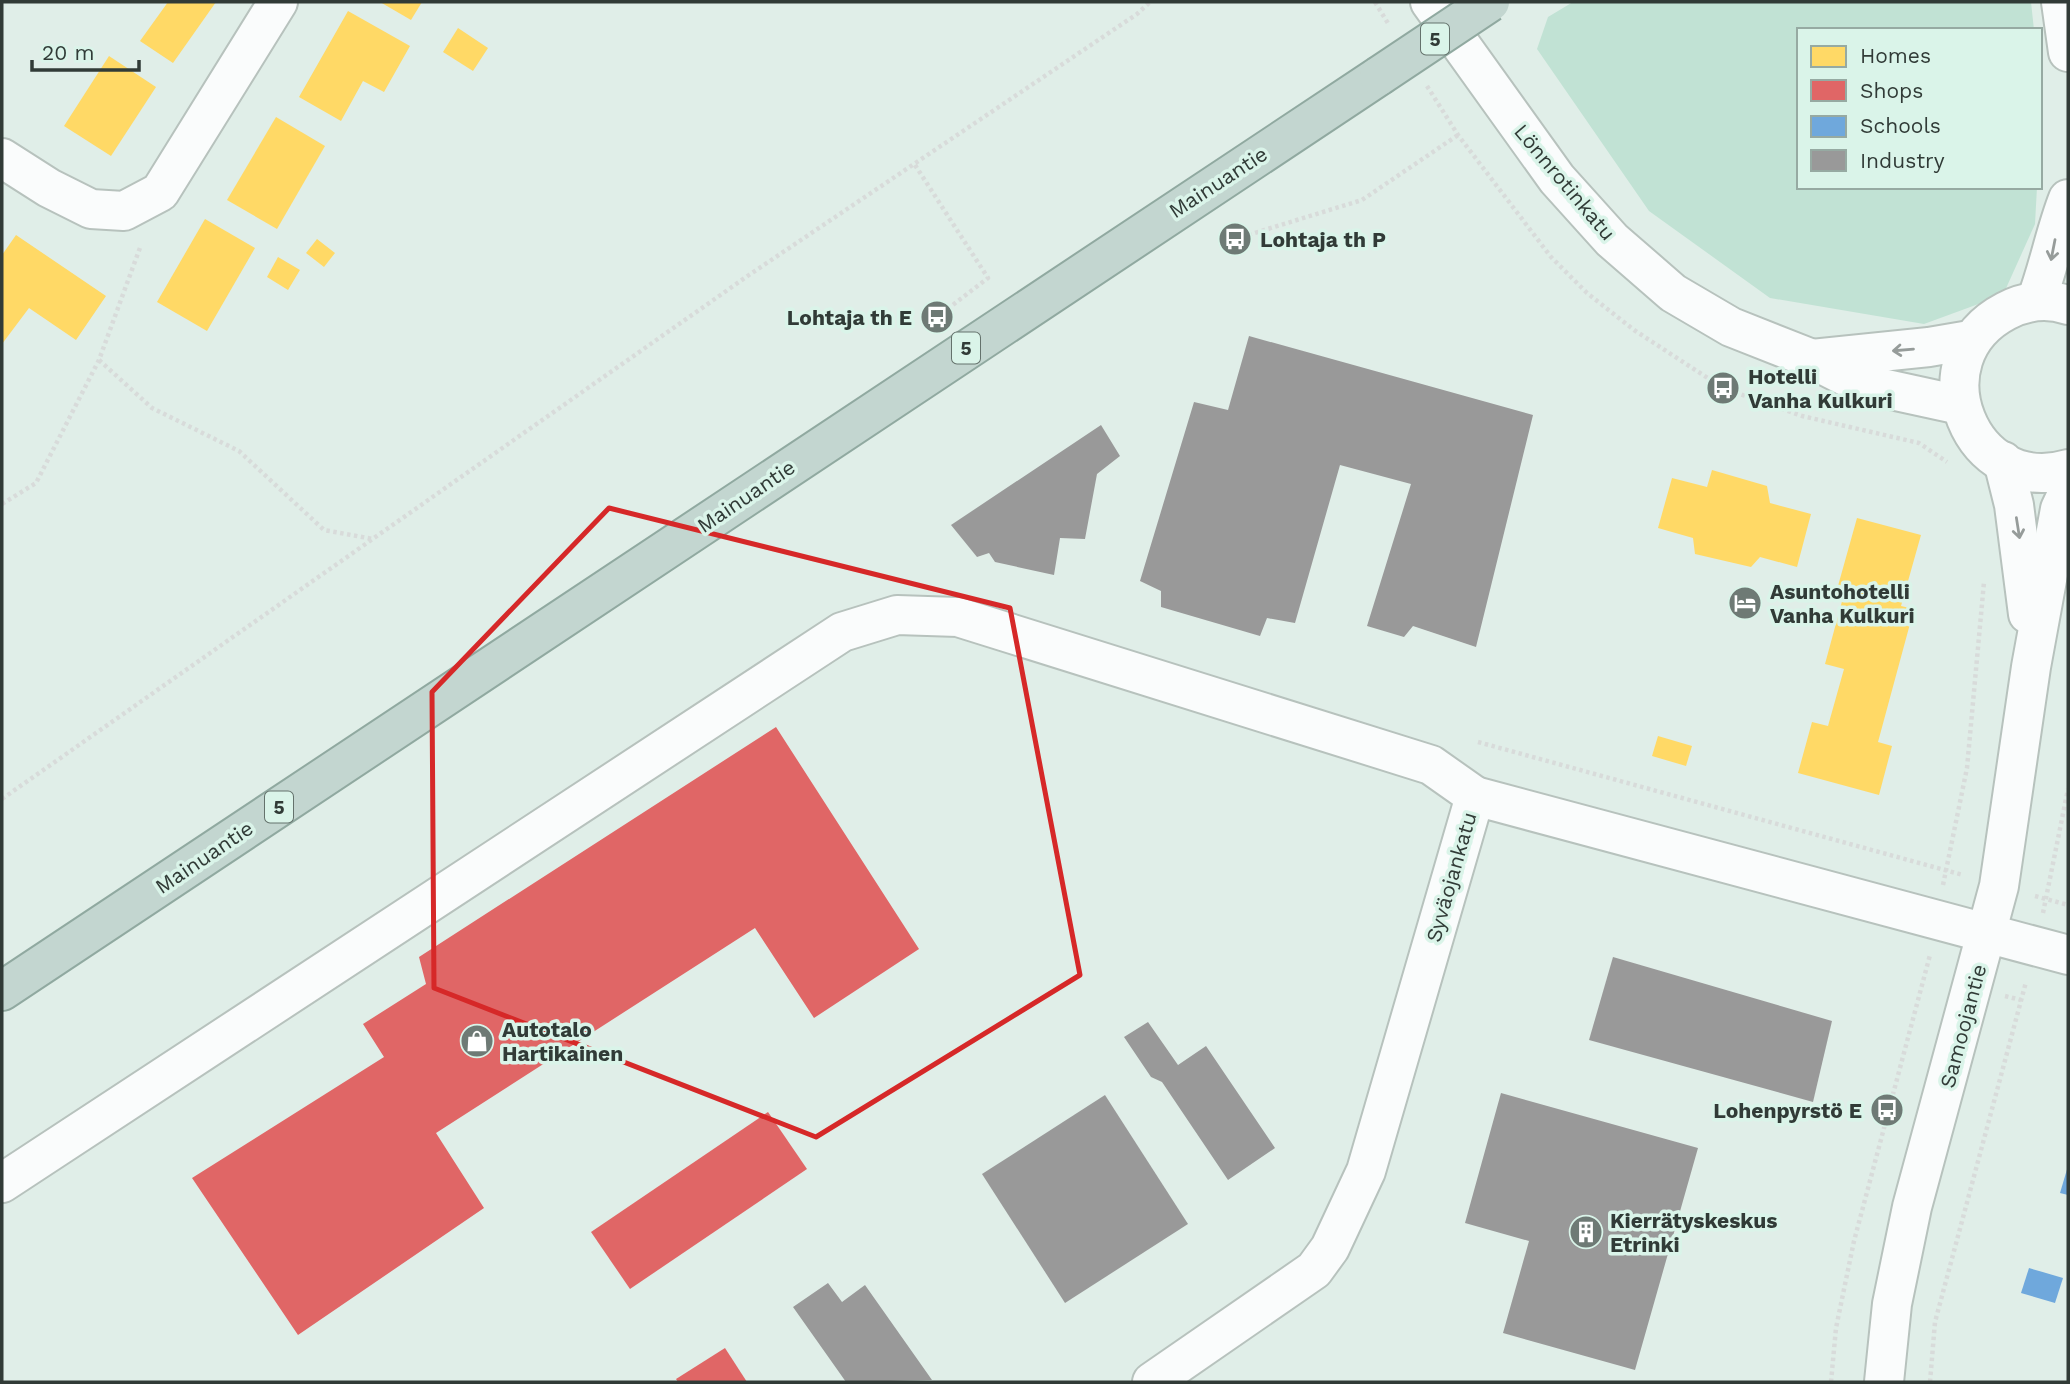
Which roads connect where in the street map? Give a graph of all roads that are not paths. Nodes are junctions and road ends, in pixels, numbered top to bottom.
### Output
1 (278, 2) edge
2 (1430, 2) edge
3 (1490, 2) edge
4 (2062, 2) edge
5 (2068, 52) edge
6 (2, 158) edge
7 (2068, 199) edge
8 (2052, 303) edge
9 (1970, 340) junction
10 (1812, 359) junction
11 (1960, 405) junction
12 (2003, 461) junction
13 (2068, 469) edge
14 (2068, 492) edge
15 (2031, 667) junction
16 (1475, 796) junction
17 (1988, 933) junction
18 (2051, 951) edge
19 (2, 991) edge
20 (2, 1183) edge
21 (1152, 1382) edge
22 (1884, 1382) edge

1 - 6 street
2 - 10 street, Lönnrotinkatu
3 - 19 highway, Mainuantie / 5, bridge
4 - 5 street
7 -> 8 street
8 - 9 street
9 -> 10 street, Lönnrotinkatu
9 - 11 street
10 - 11 street, Lönnrotinkatu
11 - 12 street
12 - 13 street
12 -> 15 street, Samoojantie
14 - 15 street, Samoojantie
15 - 17 street, Samoojantie
16 - 17 street, Syväojankatu
16 - 20 street
16 - 21 street, Syväojankatu
17 - 18 street, Syväojankatu
17 - 22 street, Samoojantie

